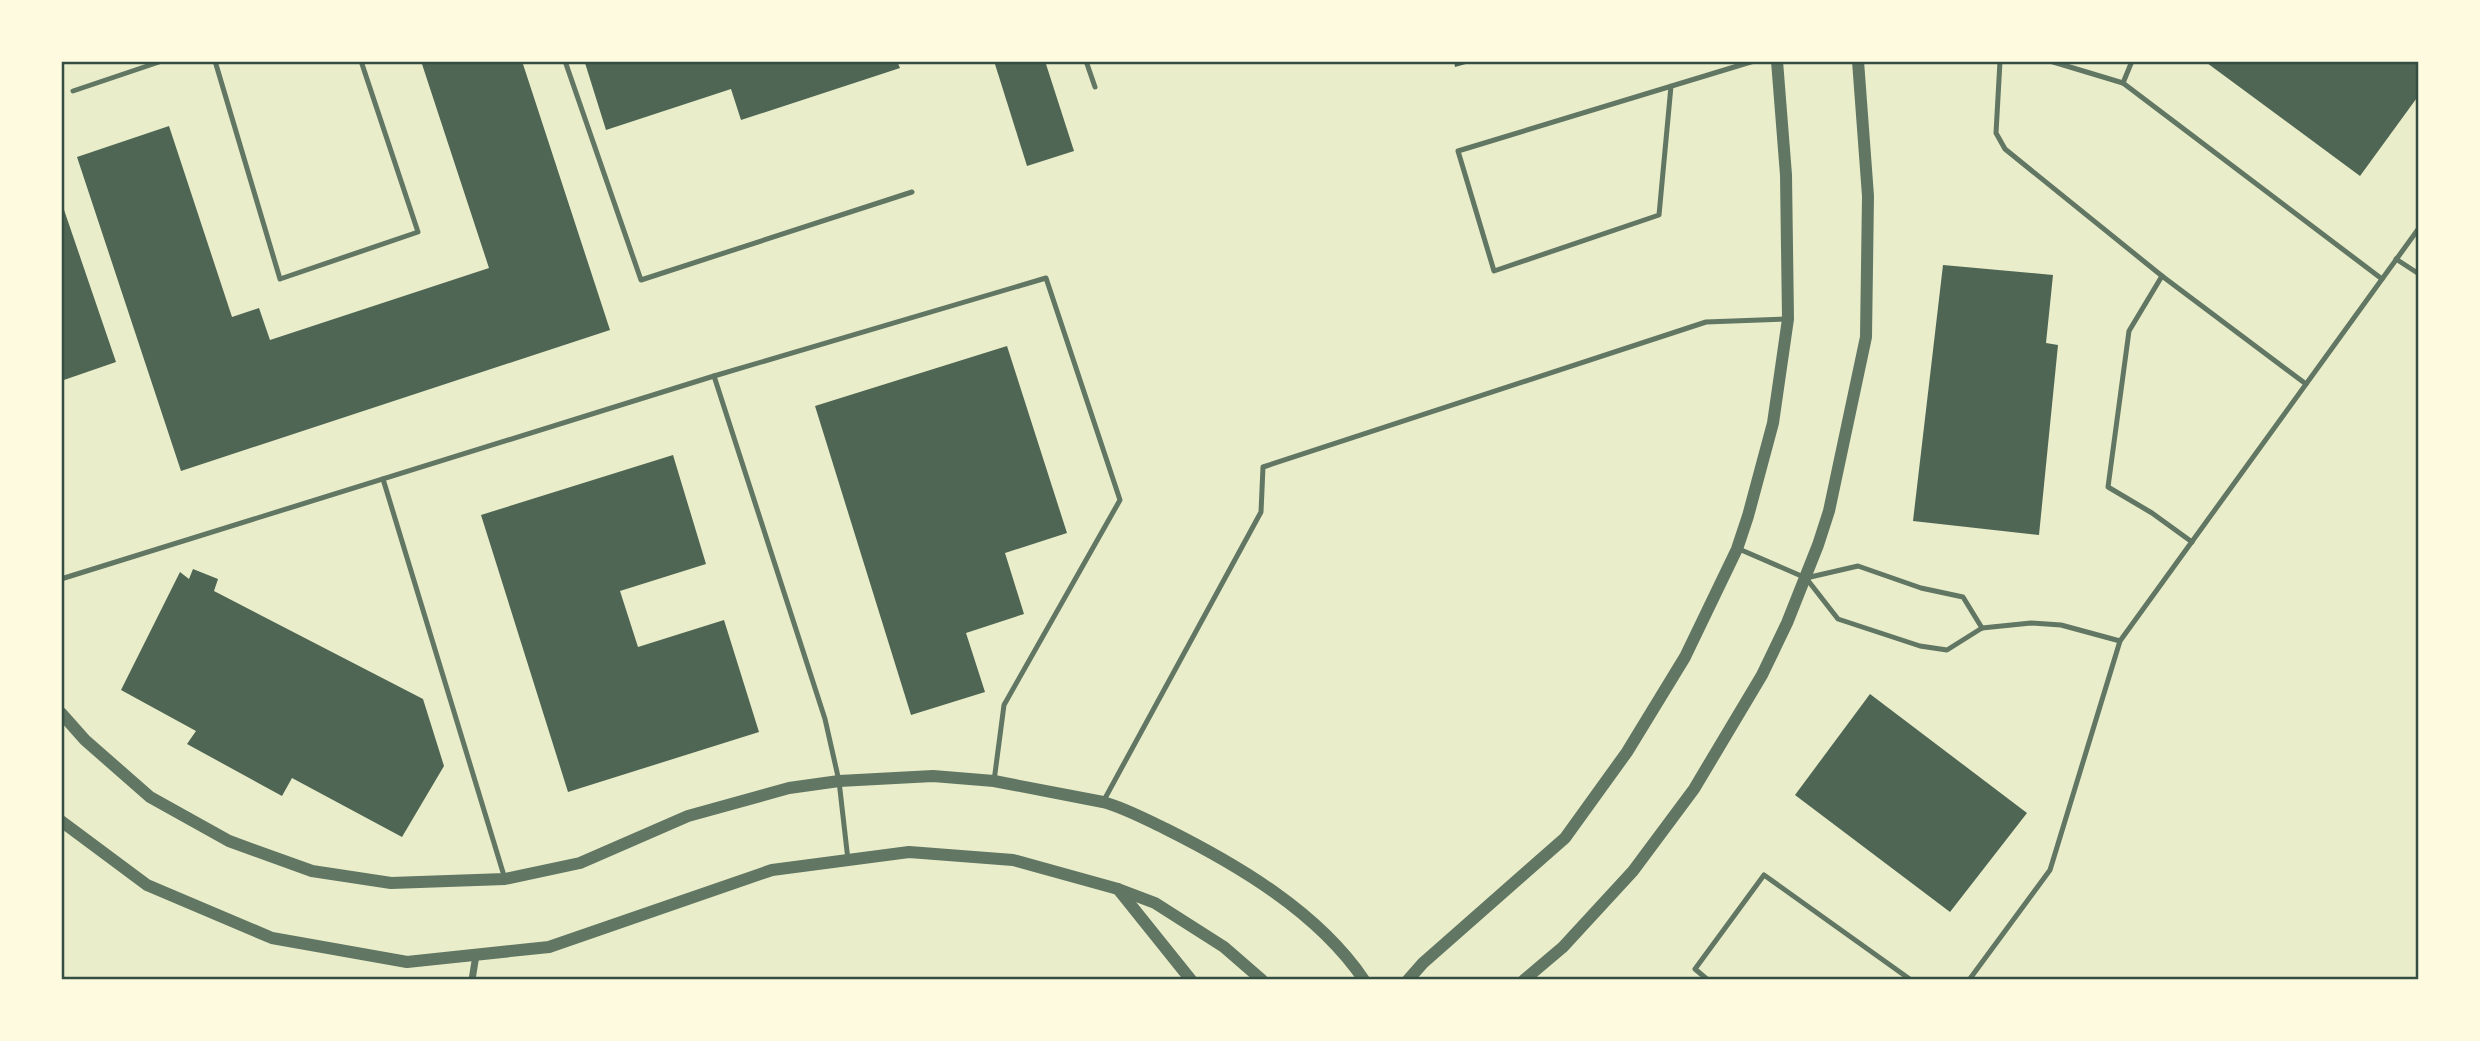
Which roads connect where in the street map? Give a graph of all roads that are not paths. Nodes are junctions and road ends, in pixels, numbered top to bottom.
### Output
1 (162, 61) edge
2 (215, 61) edge
3 (361, 61) edge
4 (565, 61) edge
5 (1086, 61) edge
6 (1754, 61) edge
7 (1777, 61) edge
8 (1858, 61) edge
9 (2000, 61) edge
10 (2050, 61) edge
11 (2132, 61) edge
12 (2123, 83) junction
13 (1671, 86) junction
14 (1095, 87) dead end
15 (73, 91) dead end
16 (912, 192) dead end
17 (2419, 228) edge
18 (2396, 258) junction
19 (2419, 274) edge
20 (2162, 276) junction
21 (2382, 279) junction
22 (1788, 319) junction
23 (714, 376) junction
24 (2306, 384) junction
25 (383, 479) junction
26 (2192, 542) junction
27 (1737, 548) junction
28 (1806, 578) junction
29 (61, 579) edge
30 (1982, 628) junction
31 (2120, 641) junction
32 (61, 713) edge
33 (994, 781) junction
34 (839, 782) junction
35 (1102, 802) junction
36 (61, 821) edge
37 (848, 860) junction
38 (505, 879) junction
39 (1118, 889) junction
40 (476, 955) junction
41 (472, 980) edge
42 (1191, 980) edge
43 (1262, 980) edge
44 (1364, 980) edge
45 (1408, 980) edge
46 (1524, 980) edge
47 (1708, 980) edge
48 (1911, 980) edge
49 (1969, 980) edge

1 - 15 lane
2 - 3 lane
4 - 16 lane
5 - 14 lane
6 - 13 lane
7 - 22 street
8 - 28 street
9 - 20 lane
10 - 12 lane
11 - 12 lane
12 - 21 lane
13 - 13 lane
17 - 18 lane
18 - 19 lane
18 - 21 lane
20 - 24 lane
20 - 26 lane
21 - 24 lane
22 - 27 street
22 - 35 lane
23 - 25 lane
23 - 33 lane
23 - 34 lane
24 - 26 lane
25 - 29 lane
25 - 38 lane
26 - 31 lane
27 - 28 lane
27 - 45 street
28 - 30 lane
28 - 30 lane
28 - 46 street
30 - 31 lane
31 - 49 lane
32 - 38 street
33 - 34 street
33 - 35 street
34 - 37 lane
34 - 38 street
35 - 44 street
36 - 40 street
37 - 39 street
37 - 40 street
39 - 42 street
39 - 43 street
40 - 41 street
47 - 48 lane

